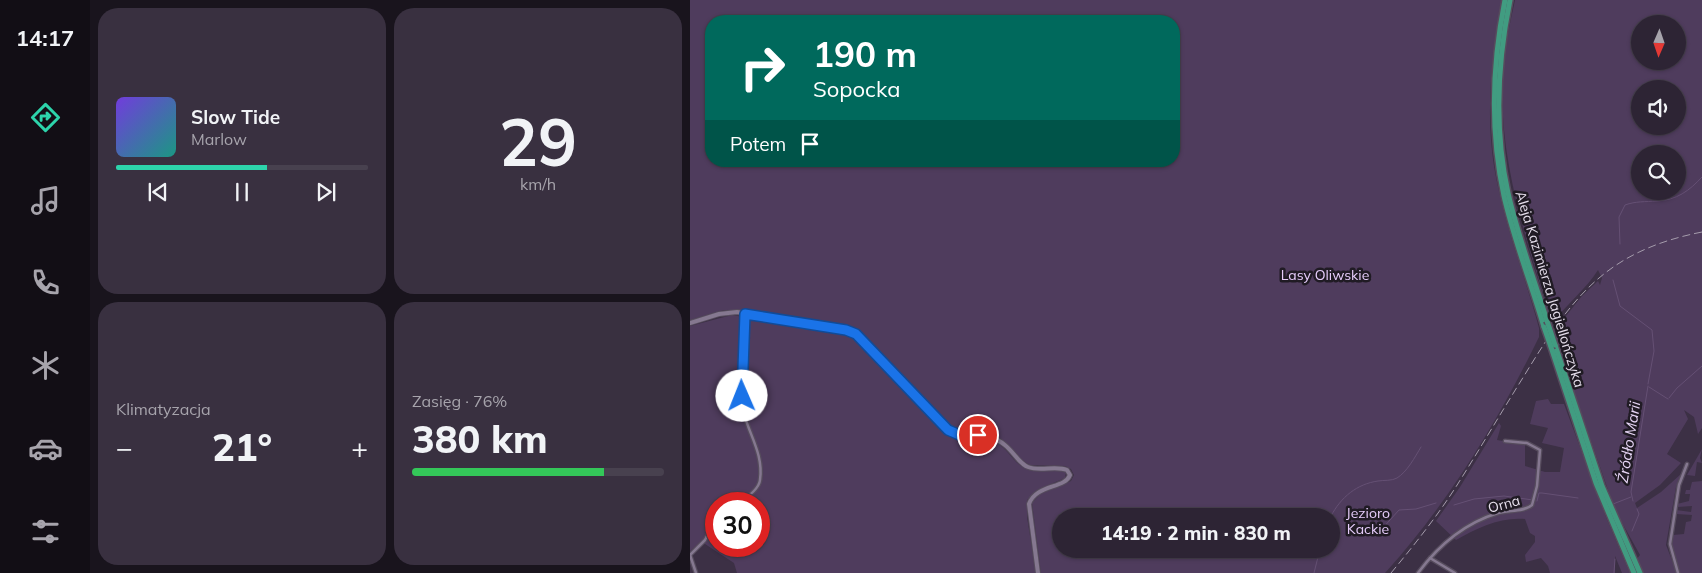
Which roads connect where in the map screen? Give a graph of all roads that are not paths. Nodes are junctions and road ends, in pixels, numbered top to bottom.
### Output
1 (1505, 0) edge
2 (1510, 0) edge
3 (745, 314) junction
4 (692, 322) edge
5 (1553, 347) junction
6 (1505, 441) dead end
7 (1687, 464) dead end
8 (753, 492) edge
9 (705, 540) edge
10 (690, 555) edge
11 (1430, 558) junction
12 (696, 573) edge
13 (1038, 573) edge
14 (1418, 573) edge
15 (1456, 573) edge
16 (1634, 573) edge
17 (1640, 573) edge
18 (1678, 573) edge

1 - 5 highway, Aleja Kazimierza Jagiellończyka, bridge
2 - 5 highway, Aleja Kazimierza Jagiellończyka, bridge
3 - 4 main road
3 - 8 street
3 - 13 main road
5 - 16 highway, Aleja Kazimierza Jagiellończyka
5 - 17 highway, Aleja Kazimierza Jagiellończyka
6 - 11 street, Orna
7 - 18 street
9 - 10 street
10 - 12 street
11 - 14 street
11 - 15 street

